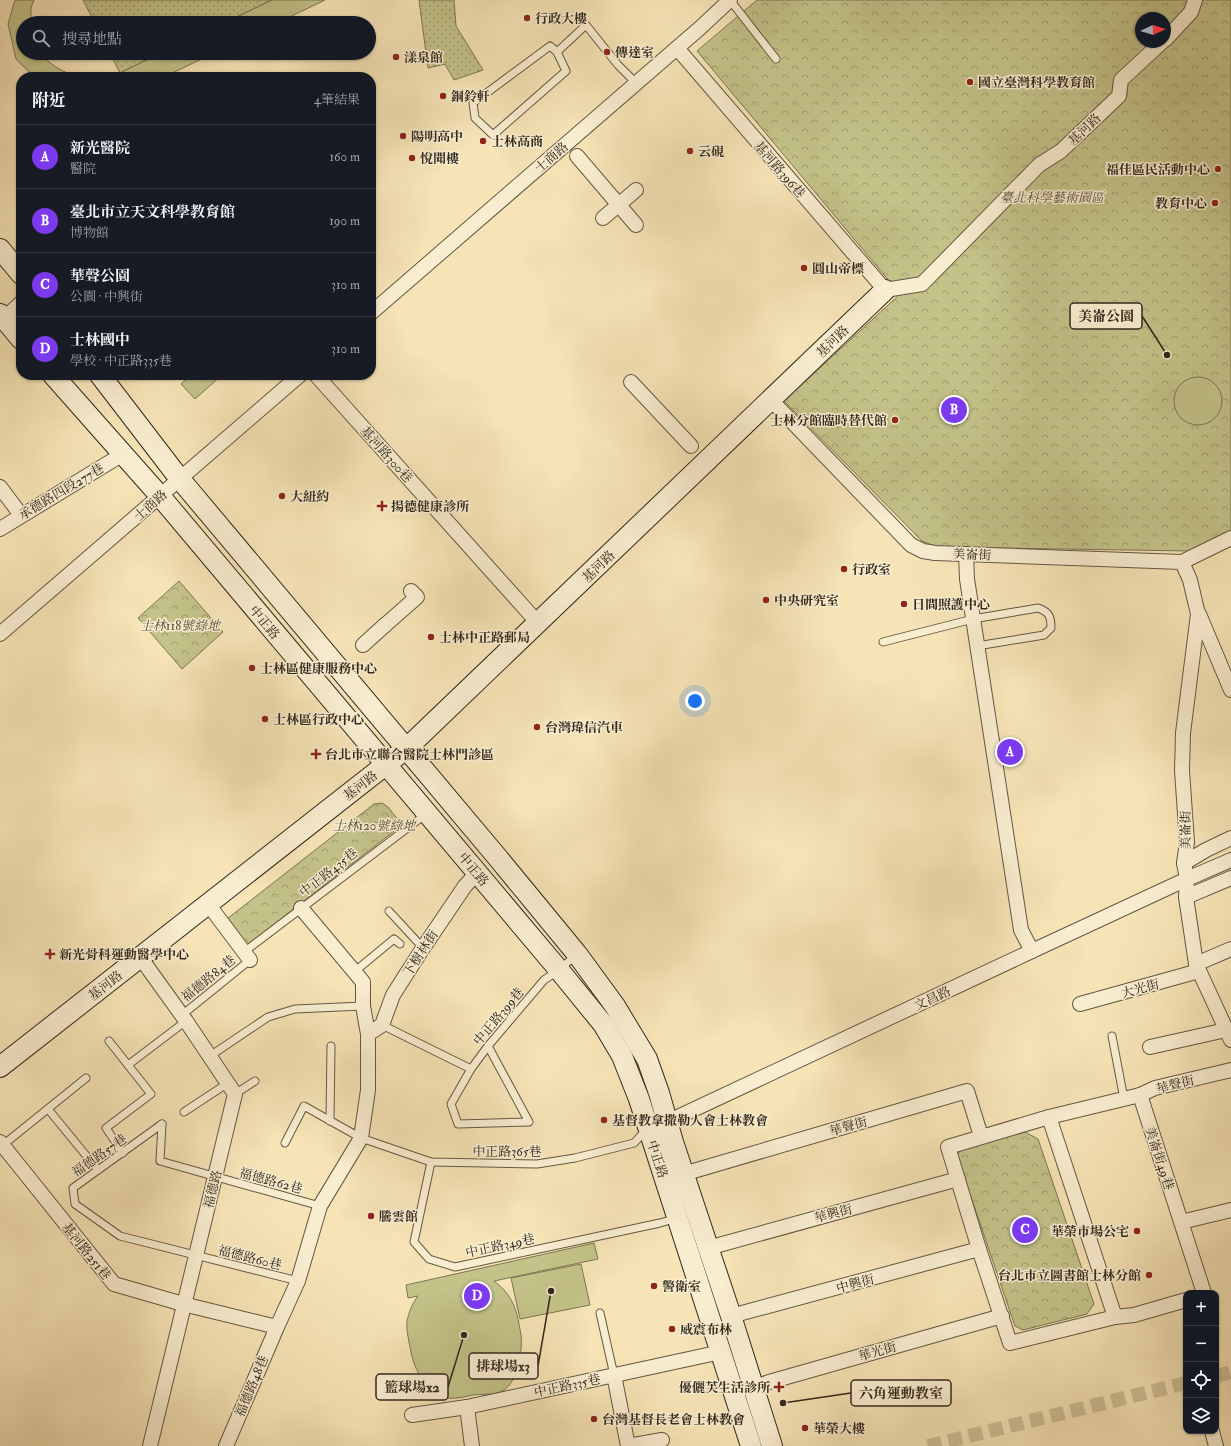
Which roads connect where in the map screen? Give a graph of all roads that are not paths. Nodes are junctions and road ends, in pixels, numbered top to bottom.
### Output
1 (730, 0) edge
2 (1195, 0) edge
3 (1171, 34) edge
4 (677, 48) junction
5 (1156, 48) edge
6 (557, 52) junction
7 (776, 59) dead end
8 (636, 83) junction
9 (577, 156) dead end
10 (636, 190) dead end
11 (619, 205) junction
12 (603, 218) dead end
13 (636, 225) dead end
14 (0, 249) edge
15 (16, 268) edge
16 (885, 290) junction
17 (16, 308) edge
18 (376, 309) edge
19 (1, 318) edge
20 (16, 334) edge
21 (57, 380) edge
22 (104, 380) edge
23 (294, 380) edge
24 (320, 380) edge
25 (631, 382) dead end
26 (771, 400) junction
27 (691, 446) dead end
28 (123, 454) junction
29 (179, 478) junction
30 (0, 487) edge
31 (160, 496) junction
32 (21, 515) junction
33 (0, 529) edge
34 (1231, 538) edge
35 (966, 554) junction
36 (1182, 562) junction
37 (412, 591) dead end
38 (1198, 614) junction
39 (973, 619) junction
40 (538, 623) junction
41 (0, 634) edge
42 (884, 642) dead end
43 (363, 644) dead end
44 (977, 646) junction
45 (1231, 688) edge
46 (407, 748) junction
47 (386, 765) junction
48 (427, 812) junction
49 (1231, 838) edge
50 (1231, 860) edge
51 (1184, 863) junction
52 (477, 873) junction
53 (1231, 878) edge
54 (1187, 879) junction
55 (1186, 897) junction
56 (208, 904) junction
57 (301, 908) junction
58 (388, 911) dead end
59 (400, 944) dead end
60 (423, 948) junction
61 (1231, 949) edge
62 (1032, 951) junction
63 (577, 954) junction
64 (247, 956) junction
65 (140, 957) junction
66 (1198, 968) junction
67 (560, 970) junction
68 (354, 972) junction
69 (1080, 1004) dead end
70 (362, 1006) junction
71 (184, 1018) junction
72 (382, 1025) junction
73 (1228, 1028) edge
74 (368, 1034) junction
75 (1112, 1036) dead end
76 (109, 1041) dead end
77 (331, 1046) dead end
78 (488, 1046) junction
79 (1150, 1047) dead end
80 (210, 1056) junction
81 (128, 1065) junction
82 (0, 1067) edge
83 (471, 1070) junction
84 (1231, 1070) edge
85 (86, 1078) dead end
86 (255, 1081) dead end
87 (232, 1088) junction
88 (1140, 1095) junction
89 (1124, 1099) junction
90 (48, 1109) junction
91 (184, 1112) dead end
92 (1049, 1117) junction
93 (330, 1121) junction
94 (658, 1124) junction
95 (981, 1136) junction
96 (361, 1138) junction
97 (285, 1143) dead end
98 (1, 1144) edge
99 (123, 1153) junction
100 (160, 1161) joint
101 (431, 1162) junction
102 (98, 1170) junction
103 (684, 1174) junction
104 (216, 1177) junction
105 (958, 1179) junction
106 (320, 1206) junction
107 (1231, 1210) edge
108 (677, 1218) junction
109 (1181, 1222) junction
110 (708, 1248) junction
111 (979, 1249) junction
112 (195, 1256) junction
113 (298, 1281) junction
114 (1203, 1290) edge
115 (1183, 1301) edge
116 (183, 1304) junction
117 (600, 1313) dead end
118 (731, 1316) junction
119 (1002, 1316) junction
120 (1115, 1317) junction
121 (277, 1327) junction
122 (721, 1352) junction
123 (614, 1375) junction
124 (753, 1388) junction
125 (467, 1407) junction
126 (412, 1415) dead end
127 (1213, 1434) edge
128 (662, 1440) dead end
129 (150, 1446) edge
130 (226, 1446) edge
131 (472, 1446) edge
132 (628, 1446) edge
133 (751, 1446) edge
134 (772, 1446) edge
135 (1216, 1446) edge

1 - 4 street, 士商路
1 - 7 lane
2 - 3 street
4 - 8 street, 士商路
4 - 16 street, 基河路396巷
5 - 16 street, 基河路
6 - 6 lane
6 - 8 lane
8 - 18 street, 士商路
9 - 11 street
10 - 11 street
11 - 12 street
11 - 13 street
14 - 15 main road
16 - 26 main road, 基河路
17 - 19 street
19 - 20 main road
21 - 28 main road, 中正路
22 - 29 main road, 中正路
23 - 29 street, 士商路
24 - 40 street, 基河路300巷
25 - 27 street
26 - 35 street, 美崙街
26 - 40 main road, 基河路
28 - 31 main road, 中正路
28 - 32 street, 承德路四段277巷
29 - 31 street, 士商路
29 - 46 main road, 中正路
30 - 32 street
31 - 41 street, 士商路
31 - 47 main road, 中正路
32 - 33 street, 承德路四段277巷
34 - 36 street
35 - 36 street, 美崙街
35 - 39 street
36 - 38 street, 美崙街
37 - 43 street
38 - 45 street, 美崙街
38 - 51 street, 美崙街
39 - 42 lane
39 - 44 street
39 - 44 lane
40 - 46 main road, 基河路
44 - 62 street
46 - 47 main road, 基河路
46 - 63 main road, 中正路
47 - 48 main road, 中正路
47 - 56 main road, 基河路
48 - 52 main road, 中正路
48 - 57 lane, 中正路435巷
49 - 51 street
50 - 54 street, 文昌路
51 - 54 street, 美崙街
52 - 60 street, 下樹林街
52 - 67 main road, 中正路
53 - 55 street
54 - 55 street, 美崙街
54 - 62 street, 文昌路
55 - 66 street, 美崙街
56 - 64 street
56 - 65 main road, 基河路
57 - 64 lane, 中正路435巷
57 - 68 street
58 - 60 lane
59 - 68 lane
60 - 72 street, 下樹林街
61 - 66 street, 大光街
62 - 94 street, 文昌路
63 - 67 lane, 中正路399巷
63 - 94 main road, 中正路
64 - 71 lane, 福德路84巷
65 - 71 street
65 - 82 main road, 基河路
66 - 69 street, 大光街
66 - 73 street, 美崙街
67 - 78 lane, 中正路399巷
67 - 94 main road, 中正路
68 - 70 street
70 - 74 street
70 - 80 lane
71 - 80 street
71 - 81 lane, 福德路84巷
72 - 74 street
72 - 83 lane
73 - 79 street
74 - 96 street
75 - 89 lane
76 - 81 lane
77 - 93 lane
78 - 83 lane, 中正路399巷
78 - 83 lane, 中正路399巷
80 - 87 street
81 - 99 lane
84 - 88 street, 華聲街
85 - 90 lane
86 - 87 lane
87 - 91 lane
87 - 104 street, 福德路
88 - 89 street, 華聲街
88 - 109 street, 美崙街49巷
89 - 92 street, 華聲街
90 - 98 lane
90 - 102 lane
92 - 95 street, 華聲街
92 - 120 street
93 - 96 lane, 中正路365巷
93 - 97 lane, 中正路365巷
94 - 101 lane, 中正路365巷
94 - 103 main road, 中正路
94 - 108 main road, 中正路
95 - 103 street, 華聲街
95 - 105 street, 華聲街
96 - 101 lane, 中正路365巷
96 - 106 street
98 - 116 street, 基河路251巷
99 - 100 lane, 福德路57巷
99 - 102 lane, 福德路57巷
100 - 104 lane, 福德路62巷
101 - 108 lane, 中正路349巷
102 - 112 lane, 福德路57巷
103 - 110 main road, 中正路
104 - 106 lane, 福德路62巷
104 - 112 street, 福德路
105 - 110 street, 華興街
105 - 111 street
106 - 113 street
107 - 109 street
108 - 122 main road, 中正路
109 - 114 street, 美崙街49巷
110 - 118 main road, 中正路
111 - 118 street, 中興街
111 - 119 street
112 - 113 lane, 福德路60巷
112 - 116 street, 福德路
113 - 121 street
115 - 120 street
116 - 121 street, 基河路251巷
116 - 129 street, 福德路
117 - 123 lane
118 - 124 main road, 中正路
119 - 120 street
119 - 124 street, 華光街
121 - 130 street, 福德路48巷
122 - 123 street, 中正路335巷
122 - 133 main road, 中正路
123 - 125 street, 中正路335巷
123 - 132 street
124 - 134 main road, 中正路
125 - 126 street, 中正路335巷
125 - 131 street
127 - 135 street
128 - 132 street

